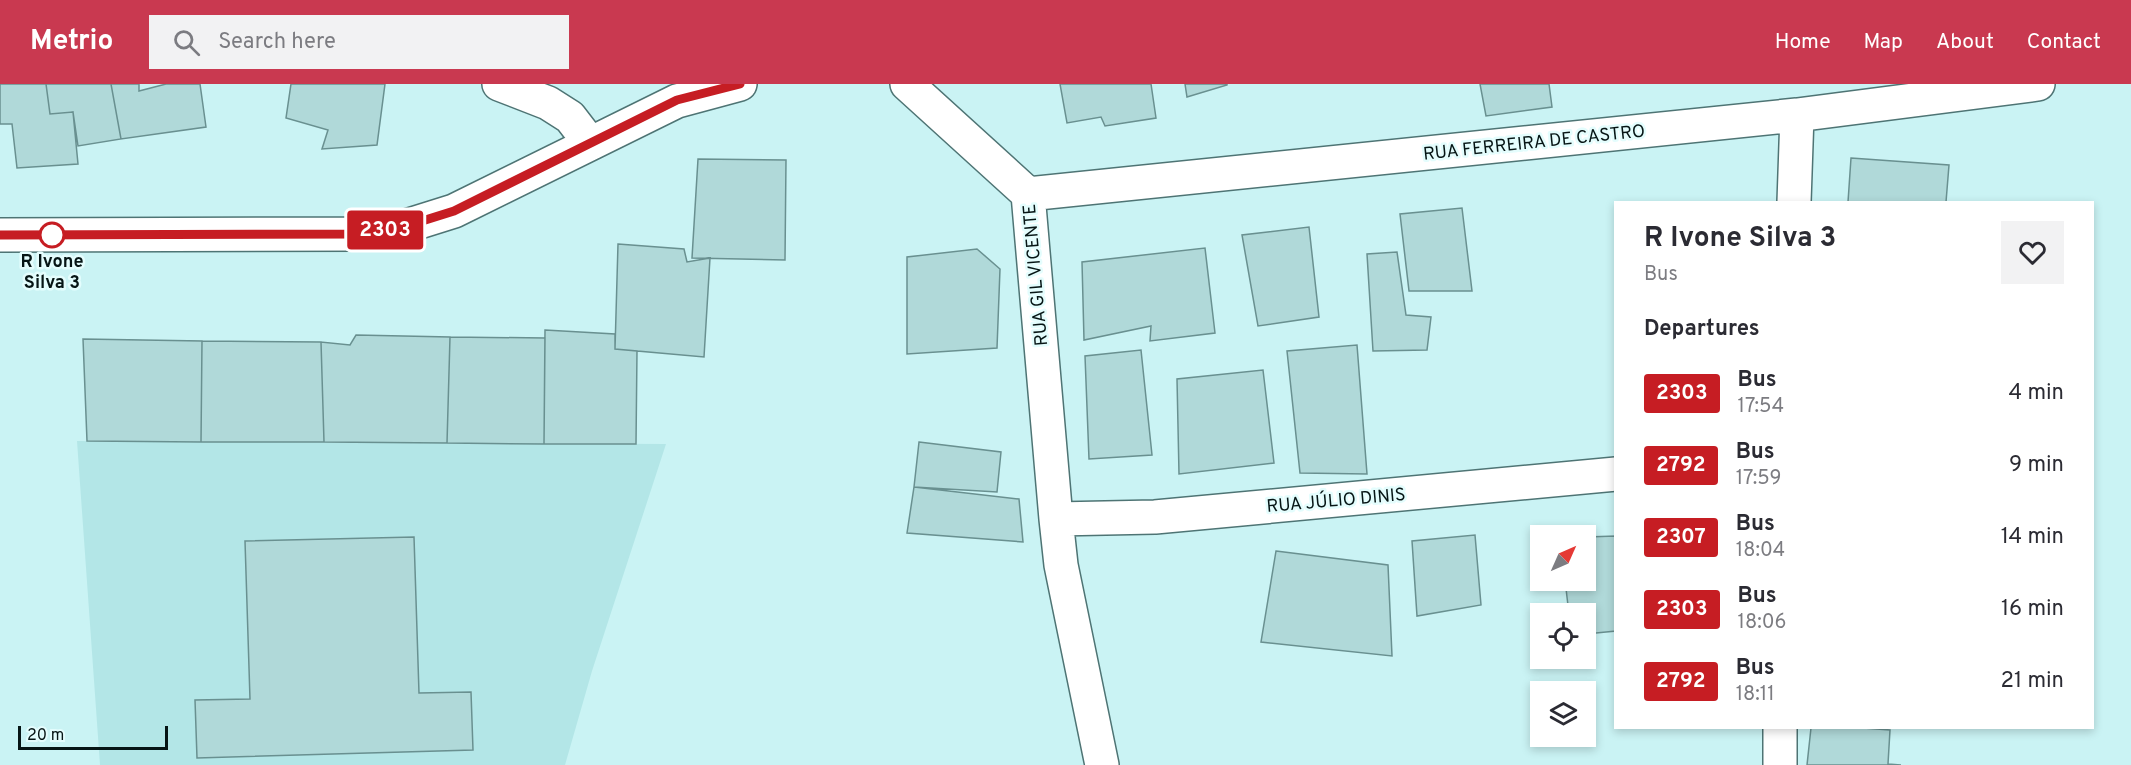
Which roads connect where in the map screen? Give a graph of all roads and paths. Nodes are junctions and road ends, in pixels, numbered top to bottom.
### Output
1 (499, 84) edge
2 (740, 84) edge
3 (907, 84) edge
4 (2038, 84) edge
5 (1797, 115) junction
6 (590, 143) junction
7 (1028, 194) junction
8 (1794, 201) edge
9 (0, 235) edge
10 (1614, 474) edge
11 (1056, 519) junction
12 (1780, 729) edge
13 (1102, 765) edge
14 (1780, 765) edge

1 - 6 street
2 - 6 street
3 - 7 street, RUA GIL VICENTE
4 - 5 street, RUA FERREIRA DE CASTRO
5 - 7 street, RUA FERREIRA DE CASTRO
5 - 8 street
6 - 9 street
7 - 11 street, RUA GIL VICENTE
10 - 11 street, RUA JÚLIO DINIS
11 - 13 street, RUA GIL VICENTE
12 - 14 street

